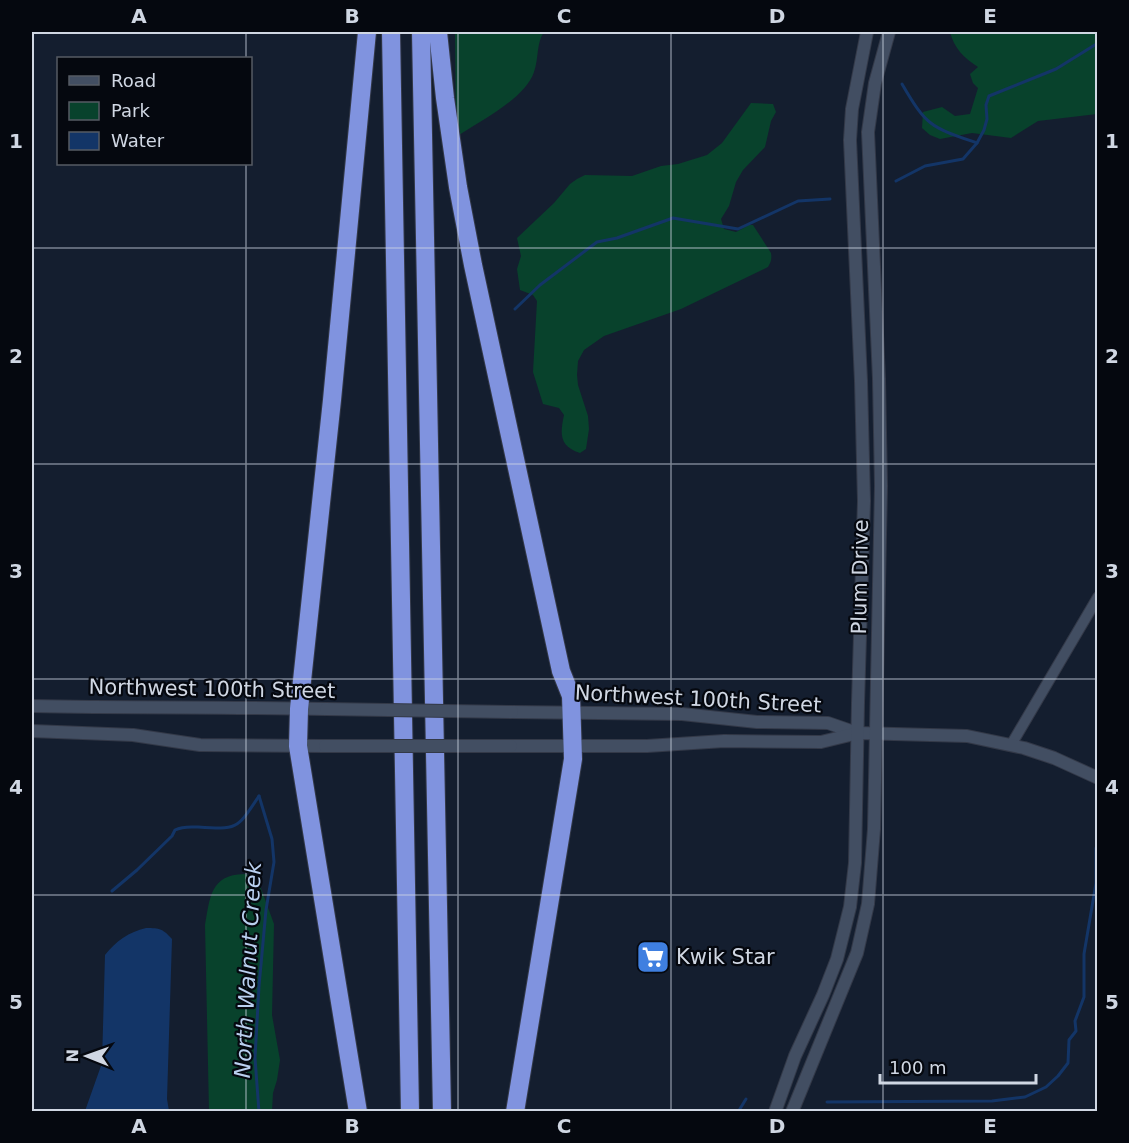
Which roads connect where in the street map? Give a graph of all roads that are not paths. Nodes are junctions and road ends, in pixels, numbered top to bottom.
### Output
1 (367, 32) edge
2 (391, 32) edge
3 (421, 32) edge
4 (438, 32) edge
5 (867, 32) edge
6 (889, 32) edge
7 (1098, 597) edge
8 (32, 706) edge
9 (299, 709) junction
10 (571, 713) junction
11 (32, 731) edge
12 (858, 734) junction
13 (876, 734) junction
14 (1011, 745) junction
15 (298, 746) junction
16 (573, 746) junction
17 (1098, 778) edge
18 (358, 1112) edge
19 (410, 1112) edge
20 (442, 1112) edge
21 (515, 1112) edge
22 (775, 1112) edge
23 (792, 1112) edge

1 - 9 highway
2 - 19 highway
3 - 20 highway
4 - 10 highway
5 - 12 street, Plum Drive
6 - 13 street, Plum Drive
7 - 14 street
8 - 9 street, Northwest 100th Street
9 - 10 street, Northwest 100th Street, bridge
9 - 15 highway
10 - 12 street, Northwest 100th Street
10 - 16 highway
11 - 15 street, Northwest 100th Street
12 - 13 street
12 - 16 street, Northwest 100th Street
12 - 22 street, Plum Drive
13 - 14 street
13 - 23 street, Plum Drive
14 - 17 street
15 - 16 street, Northwest 100th Street, bridge
15 - 18 highway
16 - 21 highway

